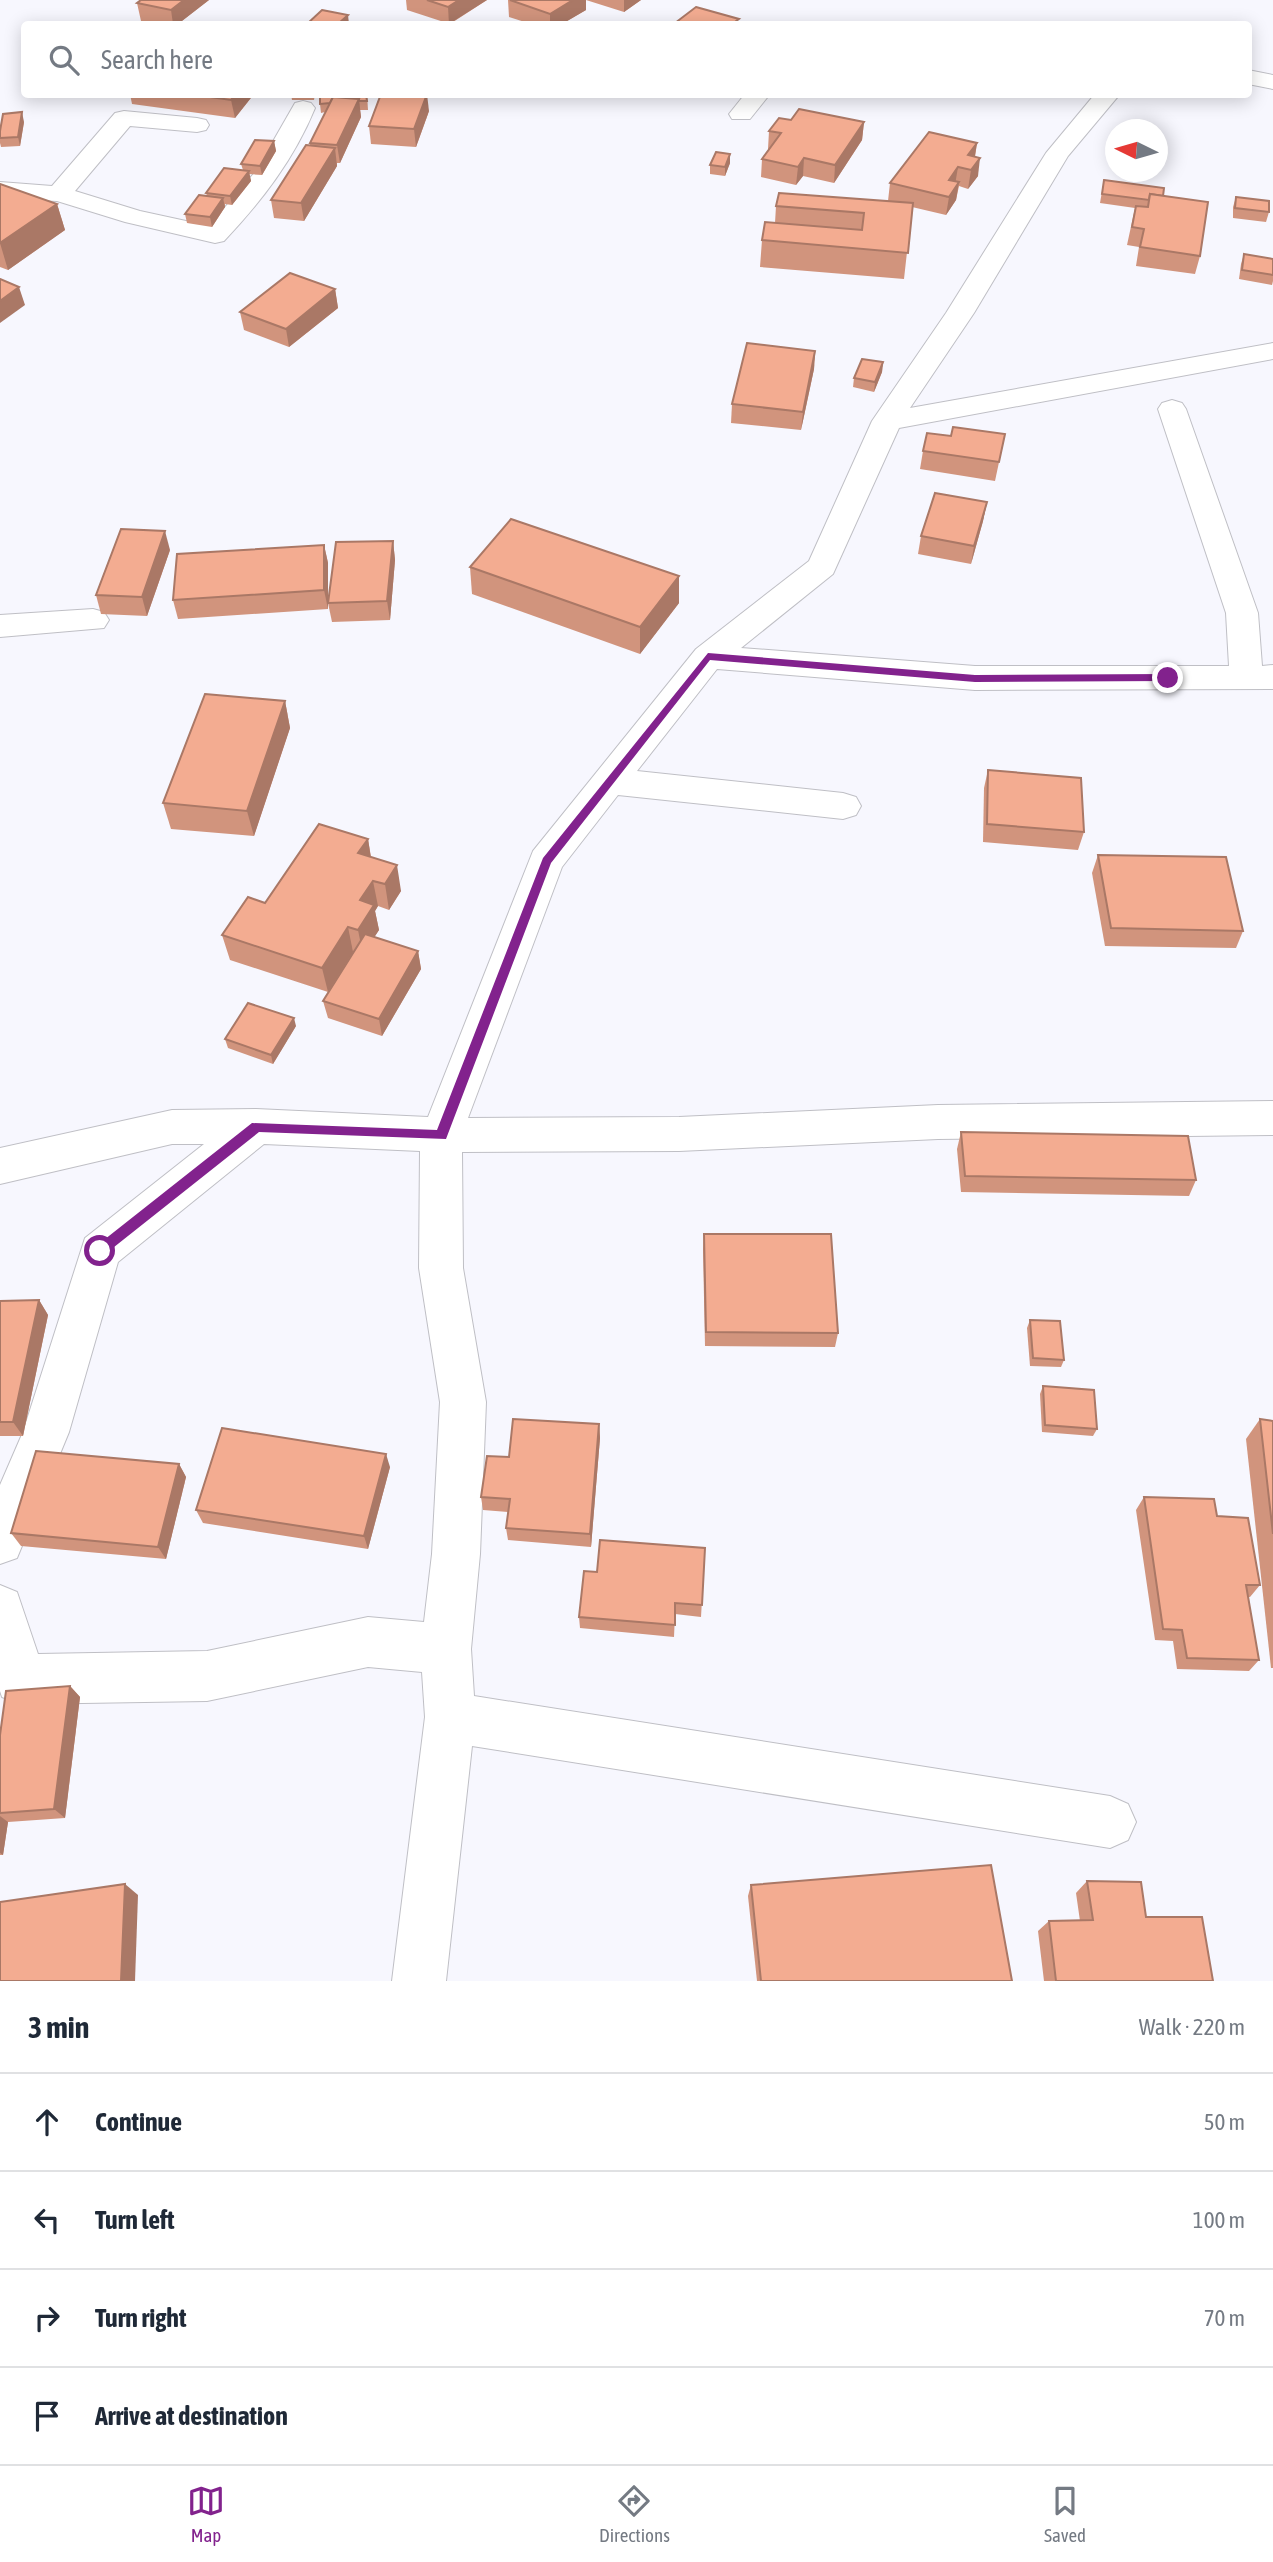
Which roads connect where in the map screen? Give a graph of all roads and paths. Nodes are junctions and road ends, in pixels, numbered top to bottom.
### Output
1 (1252, 77) edge
2 (1273, 82) edge
3 (755, 98) edge
4 (1096, 98) edge
5 (303, 108) dead end
6 (741, 114) dead end
7 (197, 125) dead end
8 (0, 190) edge
9 (59, 194) junction
10 (1273, 351) edge
11 (1171, 409) dead end
12 (887, 421) junction
13 (93, 621) dead end
14 (0, 626) edge
15 (708, 657) junction
16 (1260, 677) edge
17 (610, 781) junction
18 (843, 806) dead end
19 (1273, 1118) edge
20 (257, 1126) junction
21 (441, 1135) junction
22 (0, 1166) edge
23 (0, 1541) edge
24 (0, 1609) edge
25 (446, 1650) junction
26 (450, 1717) junction
27 (1110, 1822) dead end
28 (419, 1981) edge

1 - 2 street
3 - 6 street
4 - 12 street
5 - 9 street
7 - 9 street
8 - 9 street
10 - 12 street
11 - 16 street
12 - 15 street
13 - 14 street
15 - 16 street
15 - 17 street
17 - 18 street
17 - 21 street
19 - 21 street
20 - 21 street
20 - 22 street
20 - 23 street
21 - 25 street
24 - 25 street
25 - 26 street
26 - 27 street
26 - 28 street

